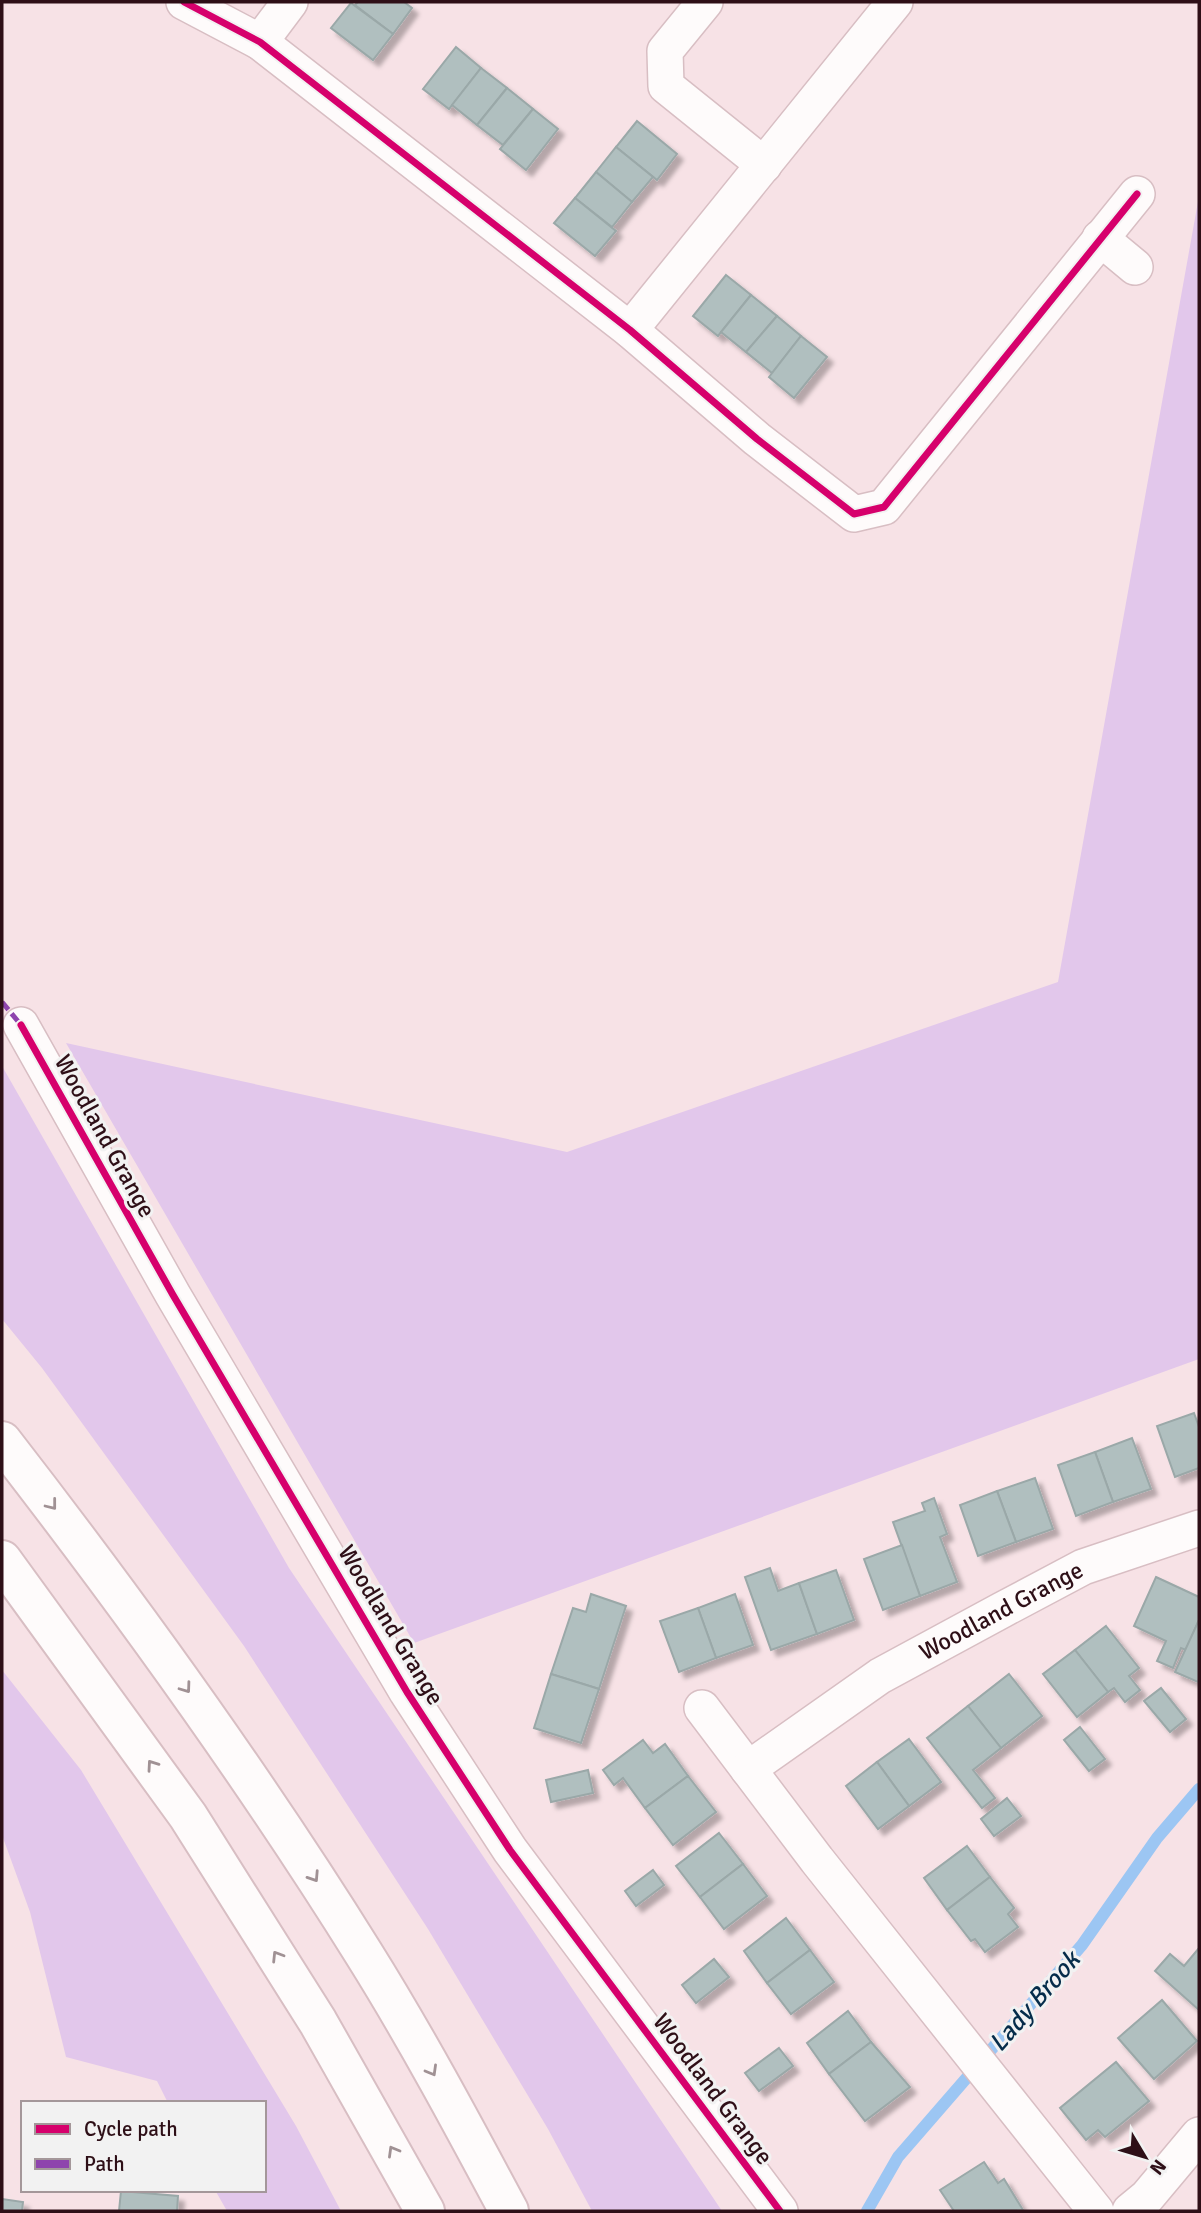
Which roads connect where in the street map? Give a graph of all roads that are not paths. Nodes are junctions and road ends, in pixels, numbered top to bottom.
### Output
1 (184, 2) edge
2 (290, 2) edge
3 (705, 2) edge
4 (895, 2) edge
5 (260, 42) junction
6 (764, 165) junction
7 (1137, 194) dead end
8 (1100, 238) junction
9 (1135, 267) dead end
10 (630, 330) junction
11 (21, 1025) dead end
12 (2, 1441) edge
13 (1199, 1528) edge
14 (2, 1560) edge
15 (702, 1708) dead end
16 (748, 1769) junction
17 (1199, 2135) edge
18 (425, 2211) edge
19 (509, 2211) edge
20 (780, 2211) edge
21 (1096, 2211) edge
22 (1130, 2211) edge

1 - 5 street
2 - 5 street
3 - 6 street
4 - 6 street
5 - 10 street
6 - 10 street
7 - 8 street
8 - 9 street
8 - 10 street
11 - 20 street, Woodland Grange
12 -> 19 highway
13 - 16 street, Woodland Grange
18 -> 14 highway
15 - 16 street
16 - 21 street
17 - 22 street

